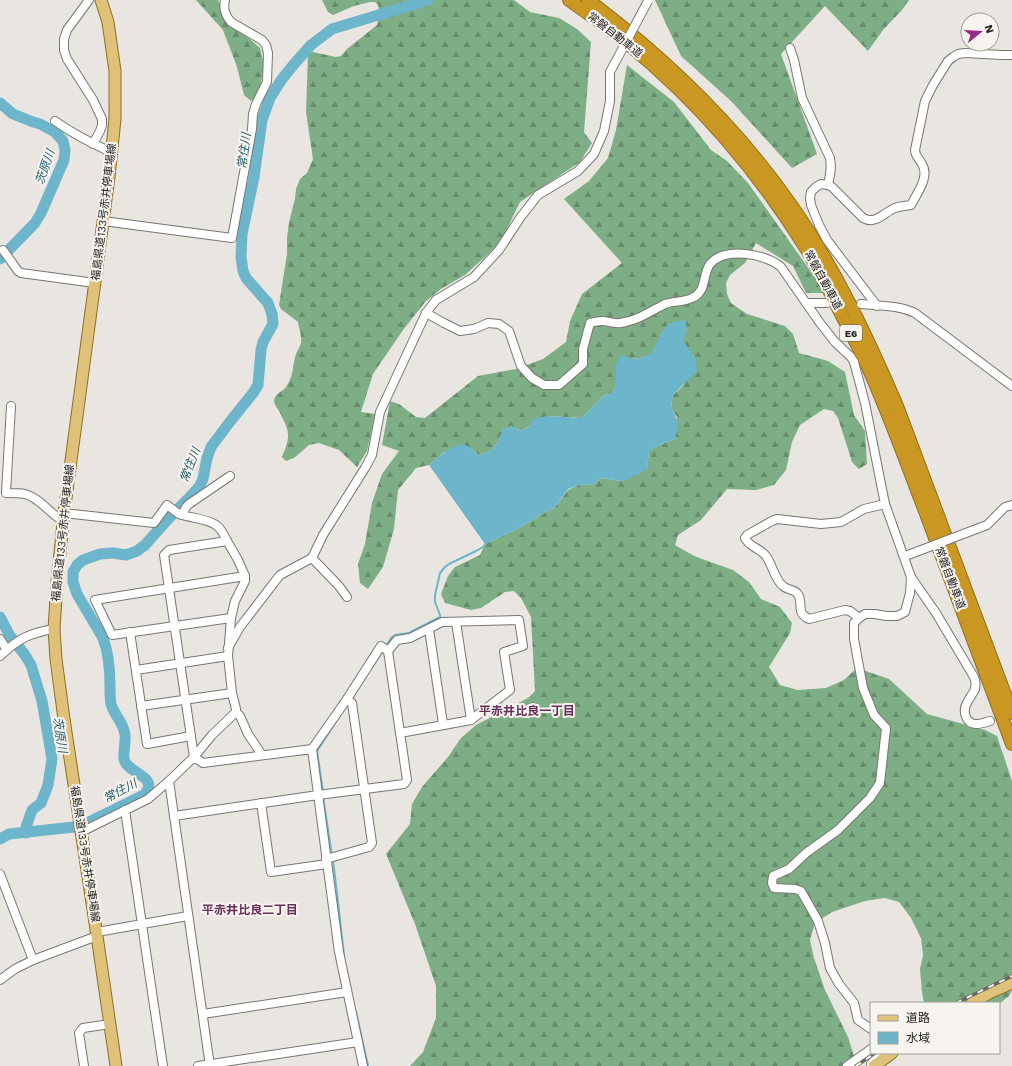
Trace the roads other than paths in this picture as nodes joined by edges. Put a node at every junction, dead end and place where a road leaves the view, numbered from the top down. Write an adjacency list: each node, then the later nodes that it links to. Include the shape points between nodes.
1 (89, 0): 10 (street, via 67,30 64,50 102,119 102,125)
2 (101, 0): 11 (main road, 福島県道133号赤井停車場線, via 108,22 115,71 115,119)
3 (225, 0): 13 (street, via 224,11 227,18 262,40 268,53 267,82 253,114 232,238)
4 (569, 0): 60 (highway, 常磐自動車道 / E6, via 635,49 700,110 759,180 805,247 846,322 884,406)
5 (588, 0): 54 (highway, 常磐自動車道 / E6, via 637,38 706,102 770,176 815,242 852,308 897,406)
6 (648, 1): 20 (street, bridge, via 610,72 610,101 604,131 594,154 578,171 538,195 499,250 474,277 436,300)
7 (790, 48): 12 (street, via 802,98 830,158 831,172)
8 (1012, 55): 12 (street, via 958,54 948,61 924,101 915,154 923,164 925,176 911,205 899,207 878,219 868,221)
9 (55, 120): 10 (street)
10 (93, 144): 11 (street)
11 (111, 152): 13 (main road, 福島県道133号赤井停車場線)
12 (828, 185): 19 (street, via 821,184 811,192 811,205 819,225 827,240)
13 (103, 221): 15 (main road, 福島県道133号赤井停車場線)
14 (3, 250): 15 (street, via 21,273)
15 (95, 283): 27 (main road, 福島県道133号赤井停車場線)
16 (806, 303): 17 (street); 20 (street, via 776,262 761,256 745,254 718,258 710,264 703,289 692,299 667,304 635,320 590,323 583,349 583,364 559,385 544,386 521,366 509,331 499,324 488,323 474,329 460,330); 24 (street, via 854,362)
17 (827, 303)
18 (861, 304): 19 (street)
19 (877, 306): 21 (street, via 897,307 915,313)
20 (426, 313): 30 (street, via 380,412 372,455 323,534)
21 (1012, 386)
22 (11, 406): 27 (street, via 6,493 30,496 57,518)
23 (230, 476): 26 (street, via 189,504)
24 (886, 504): 29 (street); 36 (street, via 864,509 841,522 821,524 777,519 745,538 766,556 783,587 798,595 804,617 809,619 845,610)
25 (1012, 505): 29 (street, bridge, via 1005,507 987,525)
26 (180, 515): 27 (street, via 168,505 154,523); 28 (street, via 216,524)
27 (64, 517): 39 (main road, 福島県道133号赤井停車場線)
28 (227, 541): 31 (street); 33 (street, via 169,550 164,554)
29 (906, 555): 32 (street)
30 (312, 558): 34 (street); 45 (street, via 280,575 240,627)
31 (245, 576): 33 (street); 35 (street)
32 (912, 577): 36 (street, via 905,612 898,616 865,614); 56 (street, via 976,682 975,690 966,704 966,718 977,724)
33 (169, 588): 38 (street); 41 (street, via 95,600 112,635)
34 (347, 597)
35 (231, 618): 38 (street); 45 (street)
36 (859, 618): 83 (street, via 854,623 854,639 863,688 874,715 886,728 880,783 870,798 838,830 789,868 773,876 772,883 774,888 801,891 818,921 830,968 854,1003 858,1020)
37 (456, 622): 40 (street, via 442,622); 55 (street); 55 (street, via 519,620 520,626 522,646 504,652 510,690)
38 (175, 626): 41 (street); 47 (street)
39 (54, 629): 43 (street, via 29,635); 70 (main road, 福島県道133号赤井停車場線, via 64,719)
40 (429, 629): 44 (street, via 410,638 398,640); 57 (street)
41 (130, 632): 48 (street)
42 (0, 639): 43 (street)
43 (8, 649): 46 (street)
44 (386, 649): 51 (street, via 381,646); 58 (street)
45 (228, 652): 47 (street); 49 (street)
46 (0, 656)
47 (180, 663): 48 (street); 50 (street)
48 (136, 670): 52 (street)
49 (232, 693): 50 (street); 53 (street)
50 (185, 699): 52 (street); 59 (street)
51 (349, 701): 61 (street); 65 (street)
52 (141, 706): 59 (street, via 147,744)
53 (236, 712): 62 (street); 63 (street)
54 (1012, 713)
55 (471, 720): 57 (street)
56 (990, 721)
57 (443, 724): 58 (street)
58 (400, 733): 65 (street, via 407,780 404,784)
59 (191, 736): 63 (street)
60 (1012, 744)
61 (312, 749): 62 (street); 66 (street)
62 (262, 755): 63 (street, via 203,763)
63 (194, 757): 64 (street)
64 (169, 781): 68 (street, via 148,799); 69 (street)
65 (364, 789): 66 (street); 71 (street, via 372,843 369,847)
66 (321, 795): 67 (street); 71 (street)
67 (261, 803): 69 (street); 71 (street, via 271,872)
68 (125, 810): 70 (street); 74 (street)
69 (174, 816): 73 (street)
70 (81, 827): 75 (main road, 福島県道133号赤井停車場線)
71 (330, 860): 79 (street, via 338,952)
72 (0, 874): 76 (street)
73 (188, 916): 74 (street); 81 (street)
74 (142, 924): 75 (street); 91 (street)
75 (97, 934): 76 (street); 82 (main road, 福島県道133号赤井停車場線)
76 (33, 960): 77 (street)
77 (0, 980)
78 (1012, 983): 80 (main road)
79 (347, 992): 81 (street); 84 (street)
80 (974, 1002)
81 (203, 1014): 88 (street)
82 (110, 1024): 89 (street, via 83,1028 79,1033); 90 (main road, 福島県道133号赤井停車場線)
83 (870, 1027)
84 (358, 1042): 88 (street); 93 (street)
85 (870, 1051): 94 (street)
86 (880, 1054): 95 (street)
87 (891, 1054): 96 (main road)
88 (210, 1065): 92 (street)
89 (84, 1066)
90 (116, 1066)
91 (163, 1066)
92 (198, 1066)
93 (363, 1066)
94 (847, 1066)
95 (869, 1066)
96 (874, 1066)

